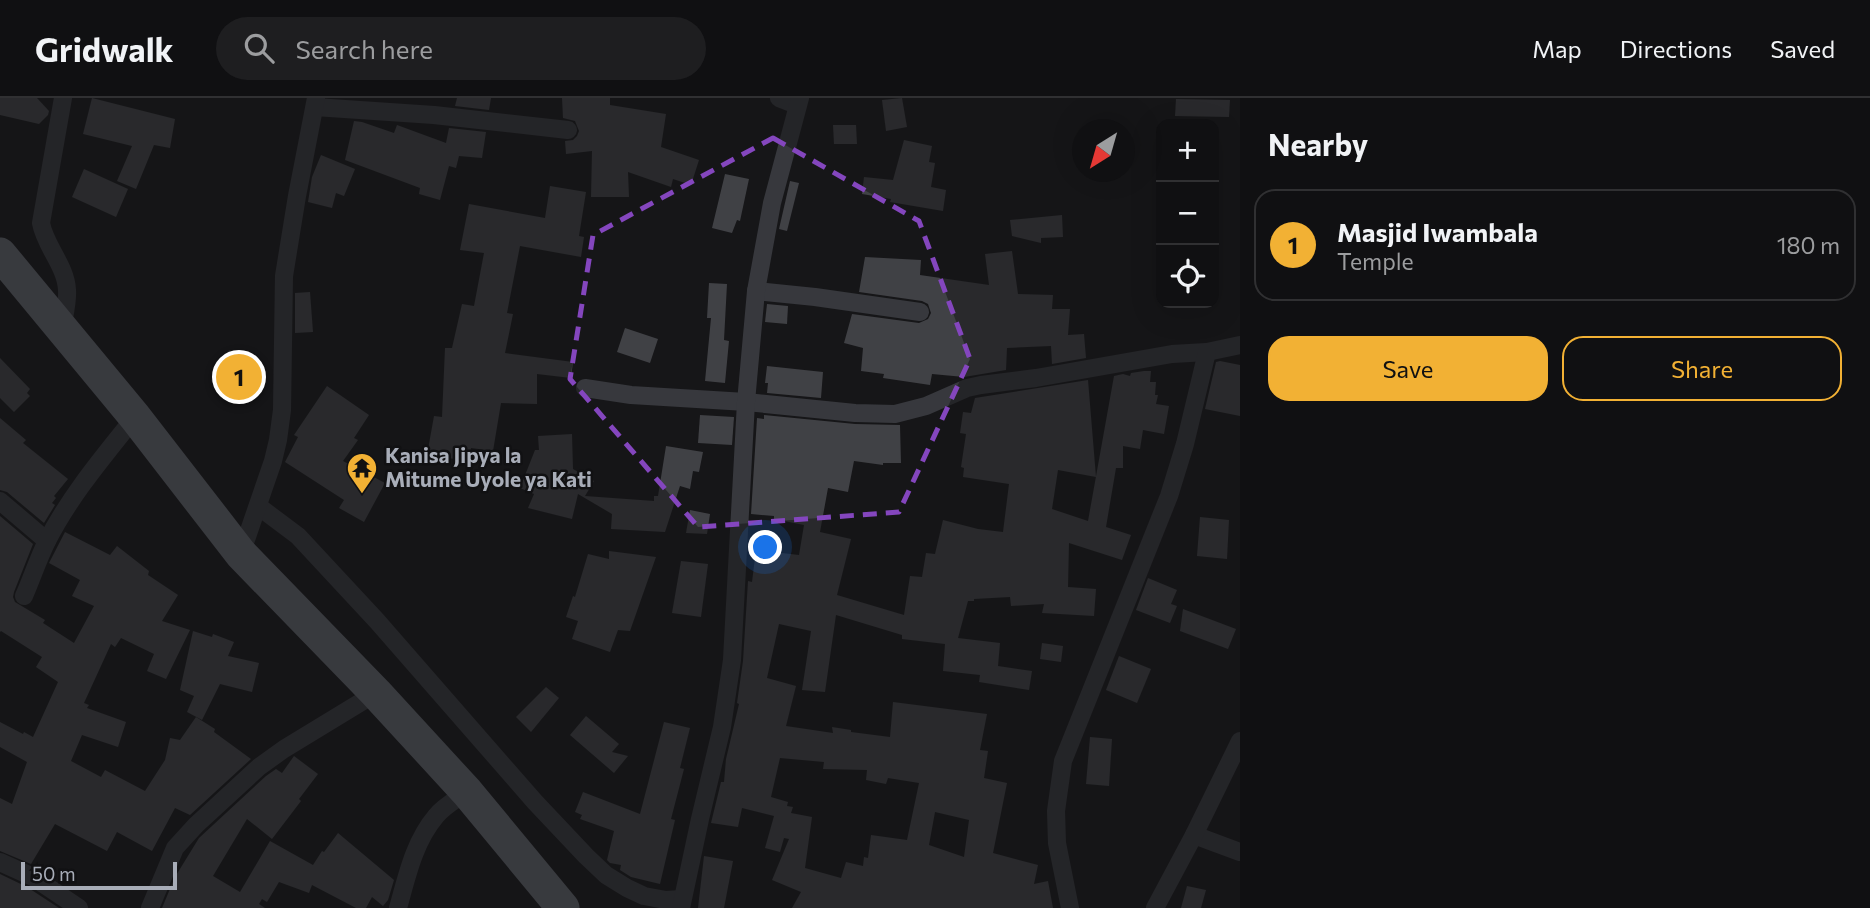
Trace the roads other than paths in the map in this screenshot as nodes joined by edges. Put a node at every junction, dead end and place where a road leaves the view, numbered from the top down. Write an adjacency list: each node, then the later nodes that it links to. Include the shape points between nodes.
1 (63, 98): 9 (street, via 41,223 67,289)
2 (779, 98): 4 (street)
3 (316, 102): 5 (street); 16 (street, via 284,276 282,410 273,461)
4 (799, 102): 7 (street, via 772,203)
5 (568, 131)
6 (0, 254): 9 (highway)
7 (756, 291): 8 (street); 13 (street)
8 (920, 312)
9 (62, 329): 14 (highway)
10 (1240, 345): 11 (street)
11 (1206, 352): 13 (street, via 981,385 895,414); 31 (street, via 1169,496 1063,761 1057,843)
12 (585, 388): 13 (street)
13 (746, 402): 26 (street, via 731,669)
14 (135, 417): 17 (street, via 93,470); 18 (highway)
15 (0, 501): 17 (street)
16 (258, 506): 18 (street); 26 (street, via 298,536 606,875 644,896)
17 (47, 541): 19 (street)
18 (241, 554): 20 (highway)
19 (24, 596)
20 (376, 693): 22 (highway); 28 (street, via 259,767 196,825 176,848)
21 (1240, 741): 23 (street)
22 (467, 792): 29 (street, via 437,815 414,851); 30 (highway)
23 (1194, 835): 24 (street); 32 (street)
24 (1240, 852)
25 (0, 862): 27 (street, via 33,877)
26 (682, 904)
27 (79, 908)
28 (150, 908)
29 (398, 908)
30 (564, 908)
31 (1070, 908)
32 (1154, 908)

